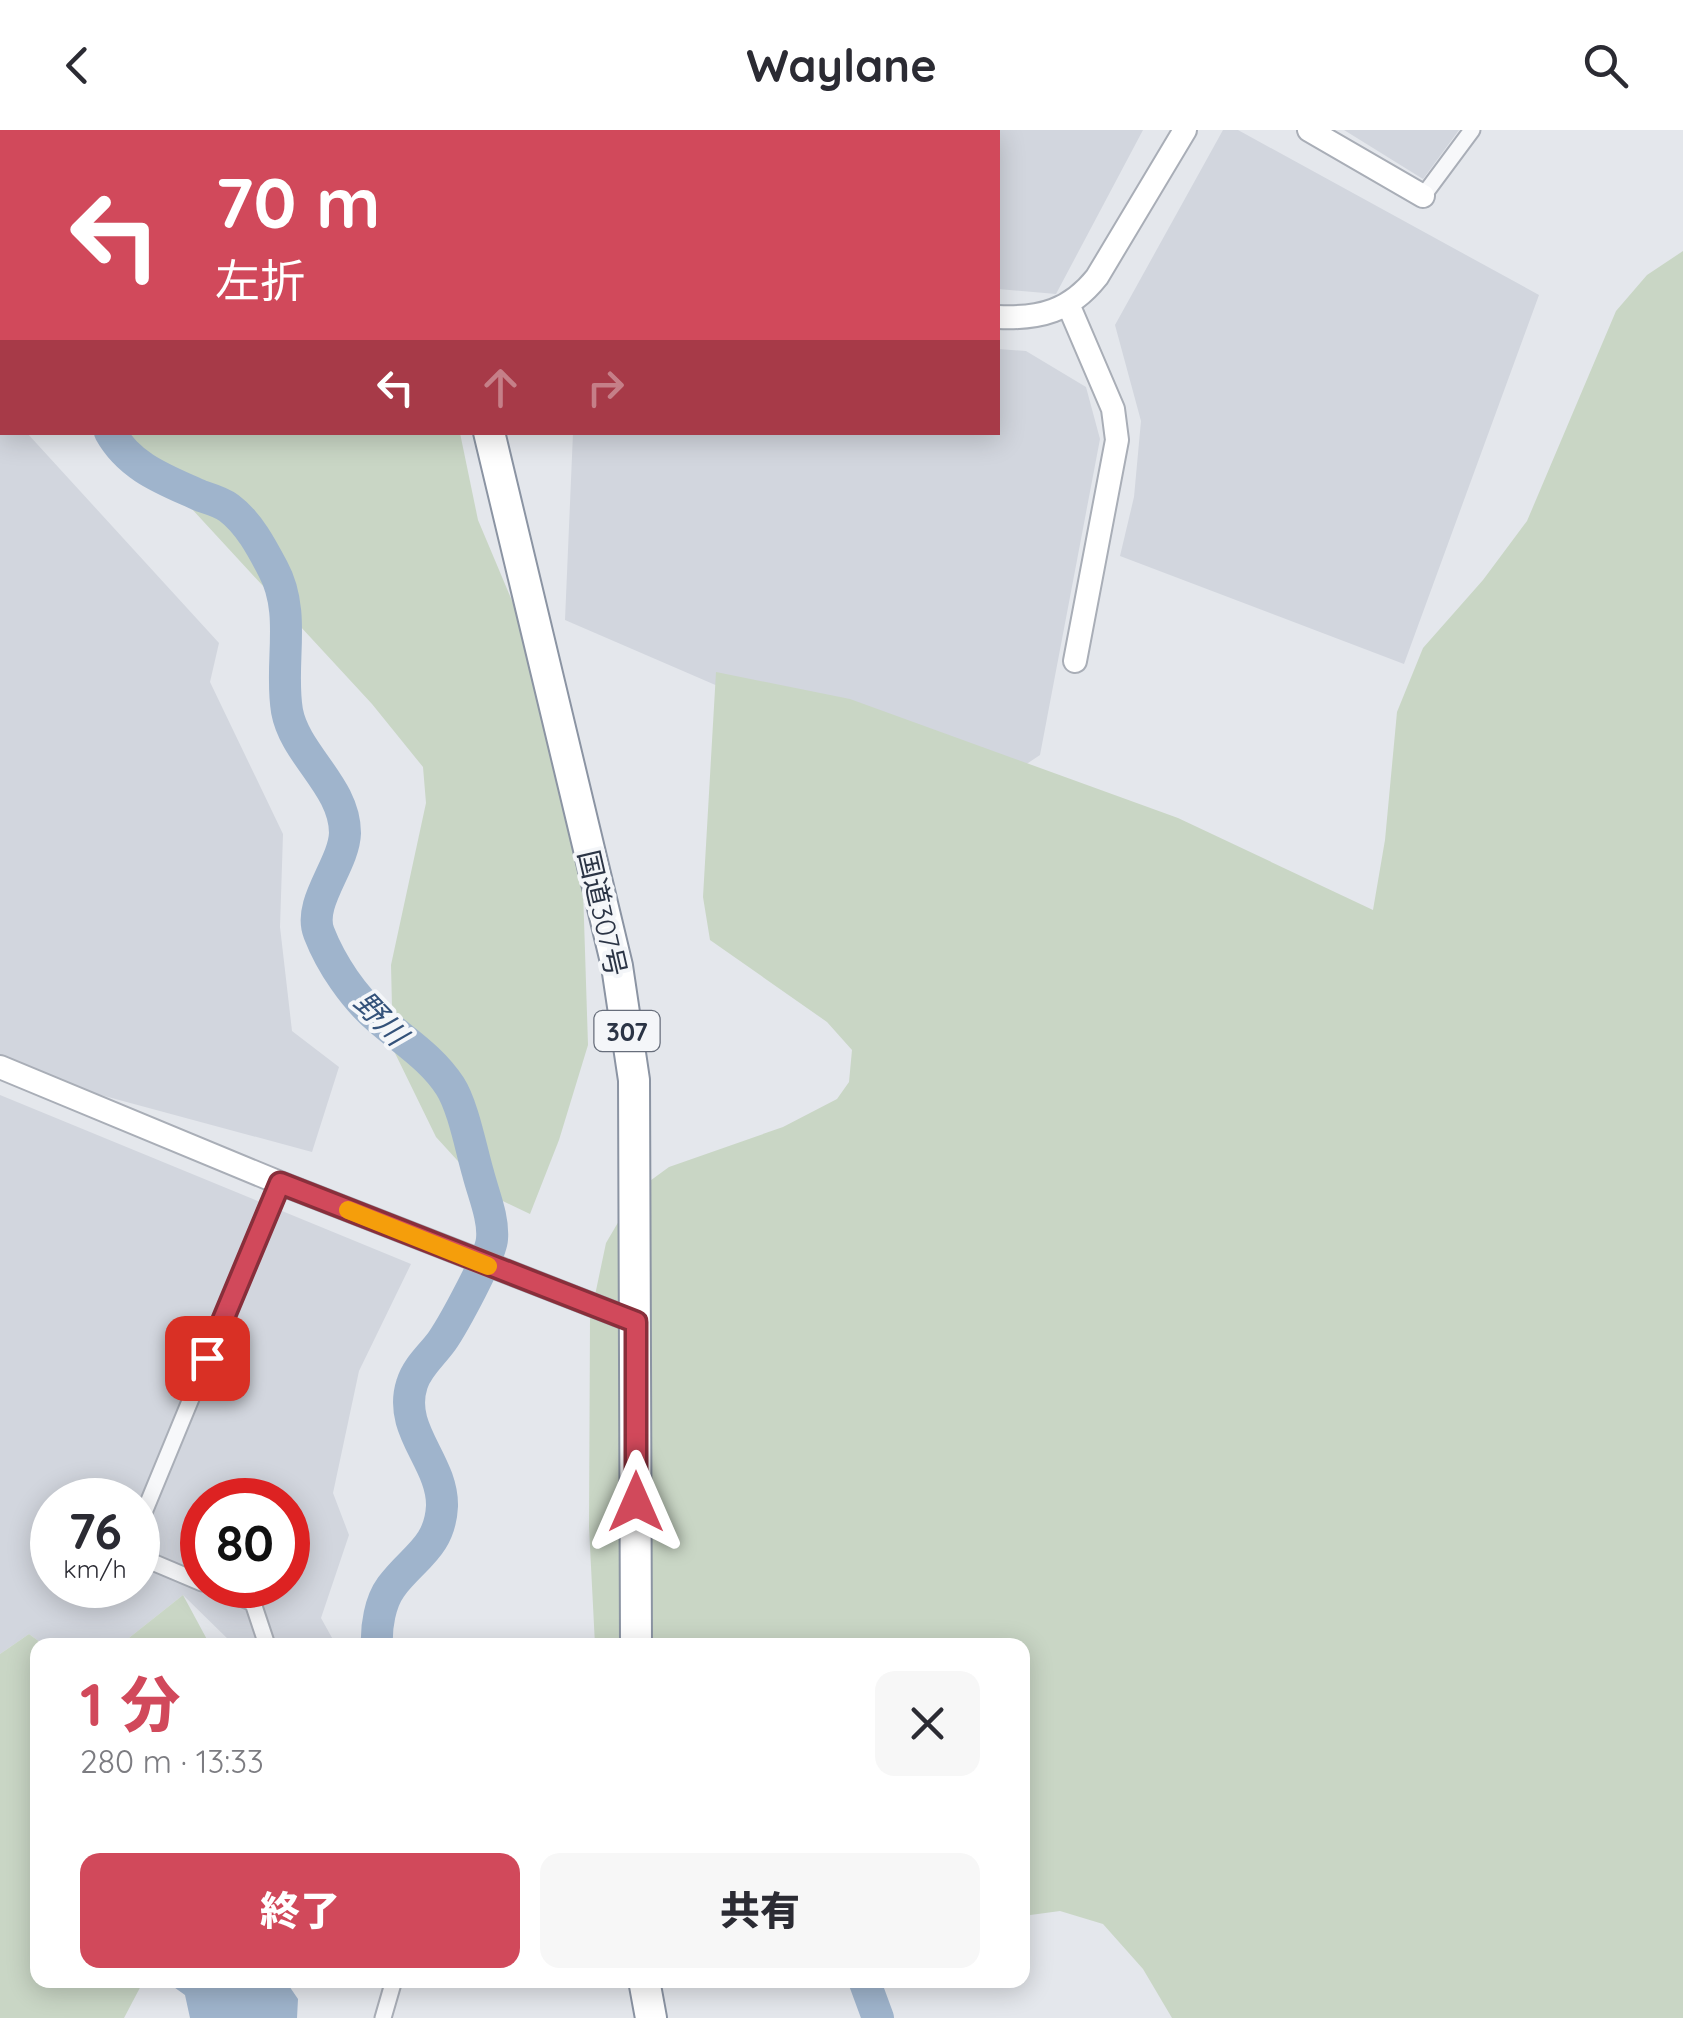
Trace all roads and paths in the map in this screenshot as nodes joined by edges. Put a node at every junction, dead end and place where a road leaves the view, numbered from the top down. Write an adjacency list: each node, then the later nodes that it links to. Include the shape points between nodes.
1 (1184, 130): 5 (street, via 1097,277)
2 (1309, 130): 4 (street)
3 (1472, 130): 4 (street)
4 (1424, 196)
5 (1068, 304): 6 (street, via 1044,314); 8 (street, via 1113,409 1118,440)
6 (1000, 317)
7 (489, 435): 11 (highway, 国道307号 / 307, via 617,966 634,1080)
8 (1074, 661)
9 (0, 1067): 10 (street)
10 (280, 1183): 11 (street); 12 (street)
11 (636, 1322): 15 (highway, 国道307号 / 307)
12 (158, 1478)
13 (254, 1608): 14 (street)
14 (264, 1638)
15 (636, 1638)
16 (392, 1988): 18 (street)
17 (645, 1988): 19 (highway)
18 (384, 2018)
19 (651, 2018)

